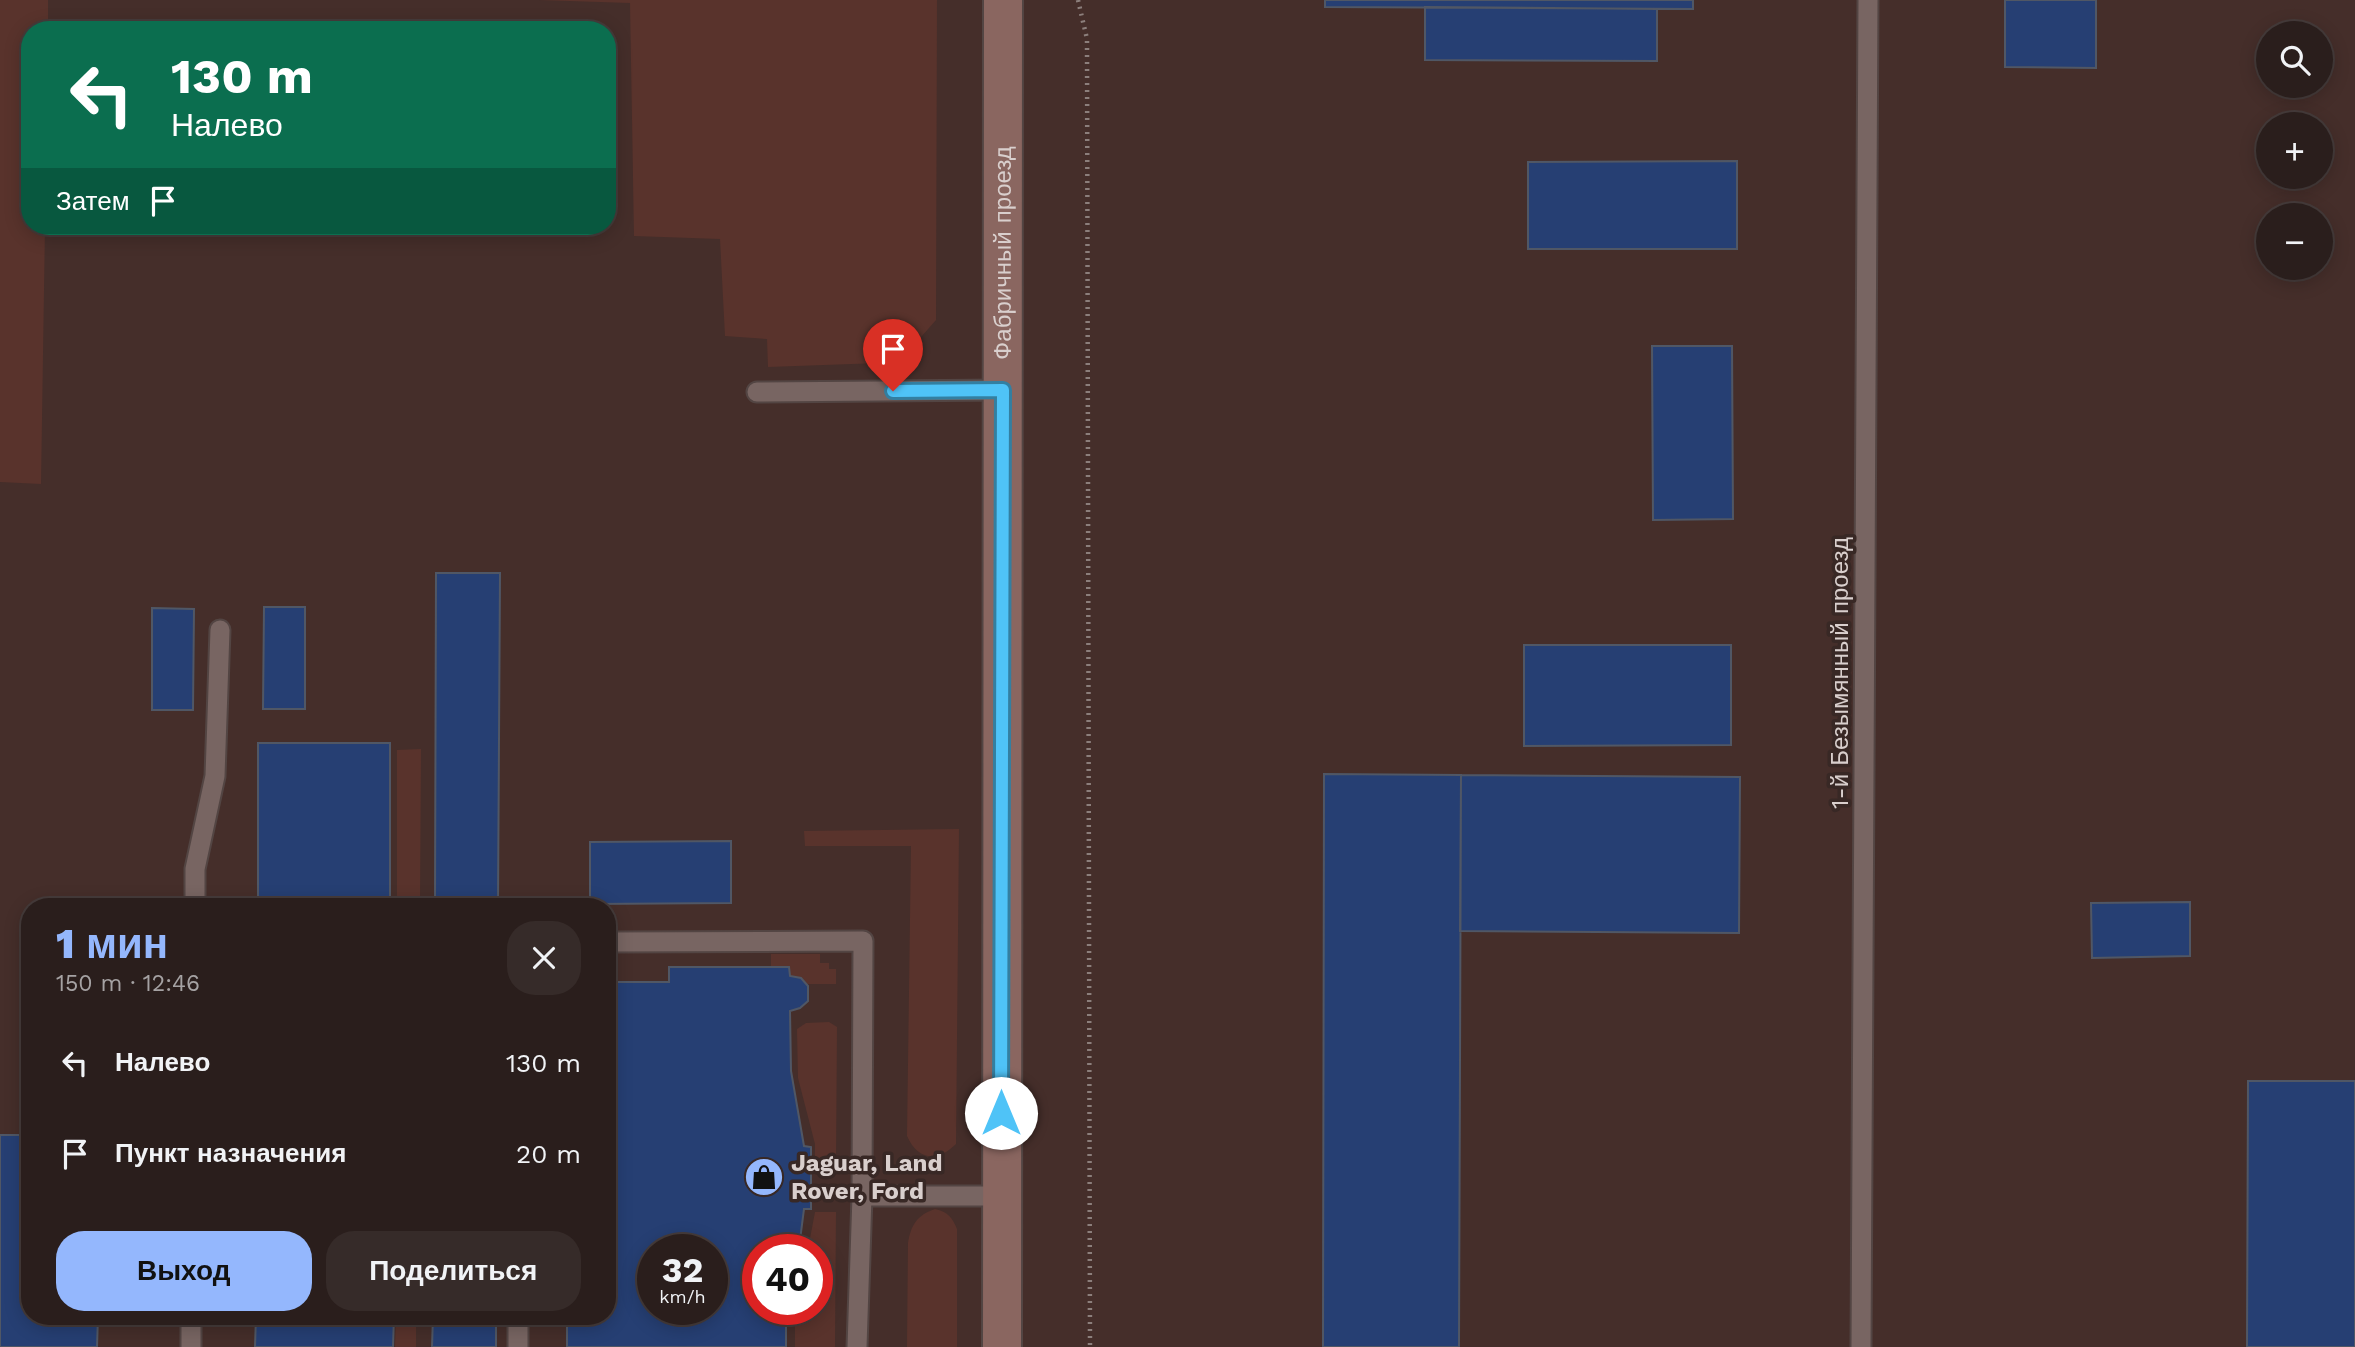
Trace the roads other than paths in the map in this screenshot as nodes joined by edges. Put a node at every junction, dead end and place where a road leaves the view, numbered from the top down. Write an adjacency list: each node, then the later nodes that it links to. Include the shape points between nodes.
1 (1003, 0): 3 (street, Фабричный проезд)
2 (1868, 0): 16 (lane, 1-й Безымянный проезд)
3 (1003, 390): 4 (lane); 9 (street, Фабричный проезд)
4 (757, 392)
5 (220, 630): 6 (lane, via 215,776 195,869)
6 (195, 898)
7 (616, 942): 8 (lane, via 863,941)
8 (862, 1196): 9 (lane); 14 (lane)
9 (1001, 1196): 15 (street, Фабричный проезд)
10 (191, 1325): 12 (lane)
11 (518, 1325): 13 (lane)
12 (191, 1347)
13 (518, 1347)
14 (857, 1347)
15 (1002, 1347)
16 (1861, 1347)

